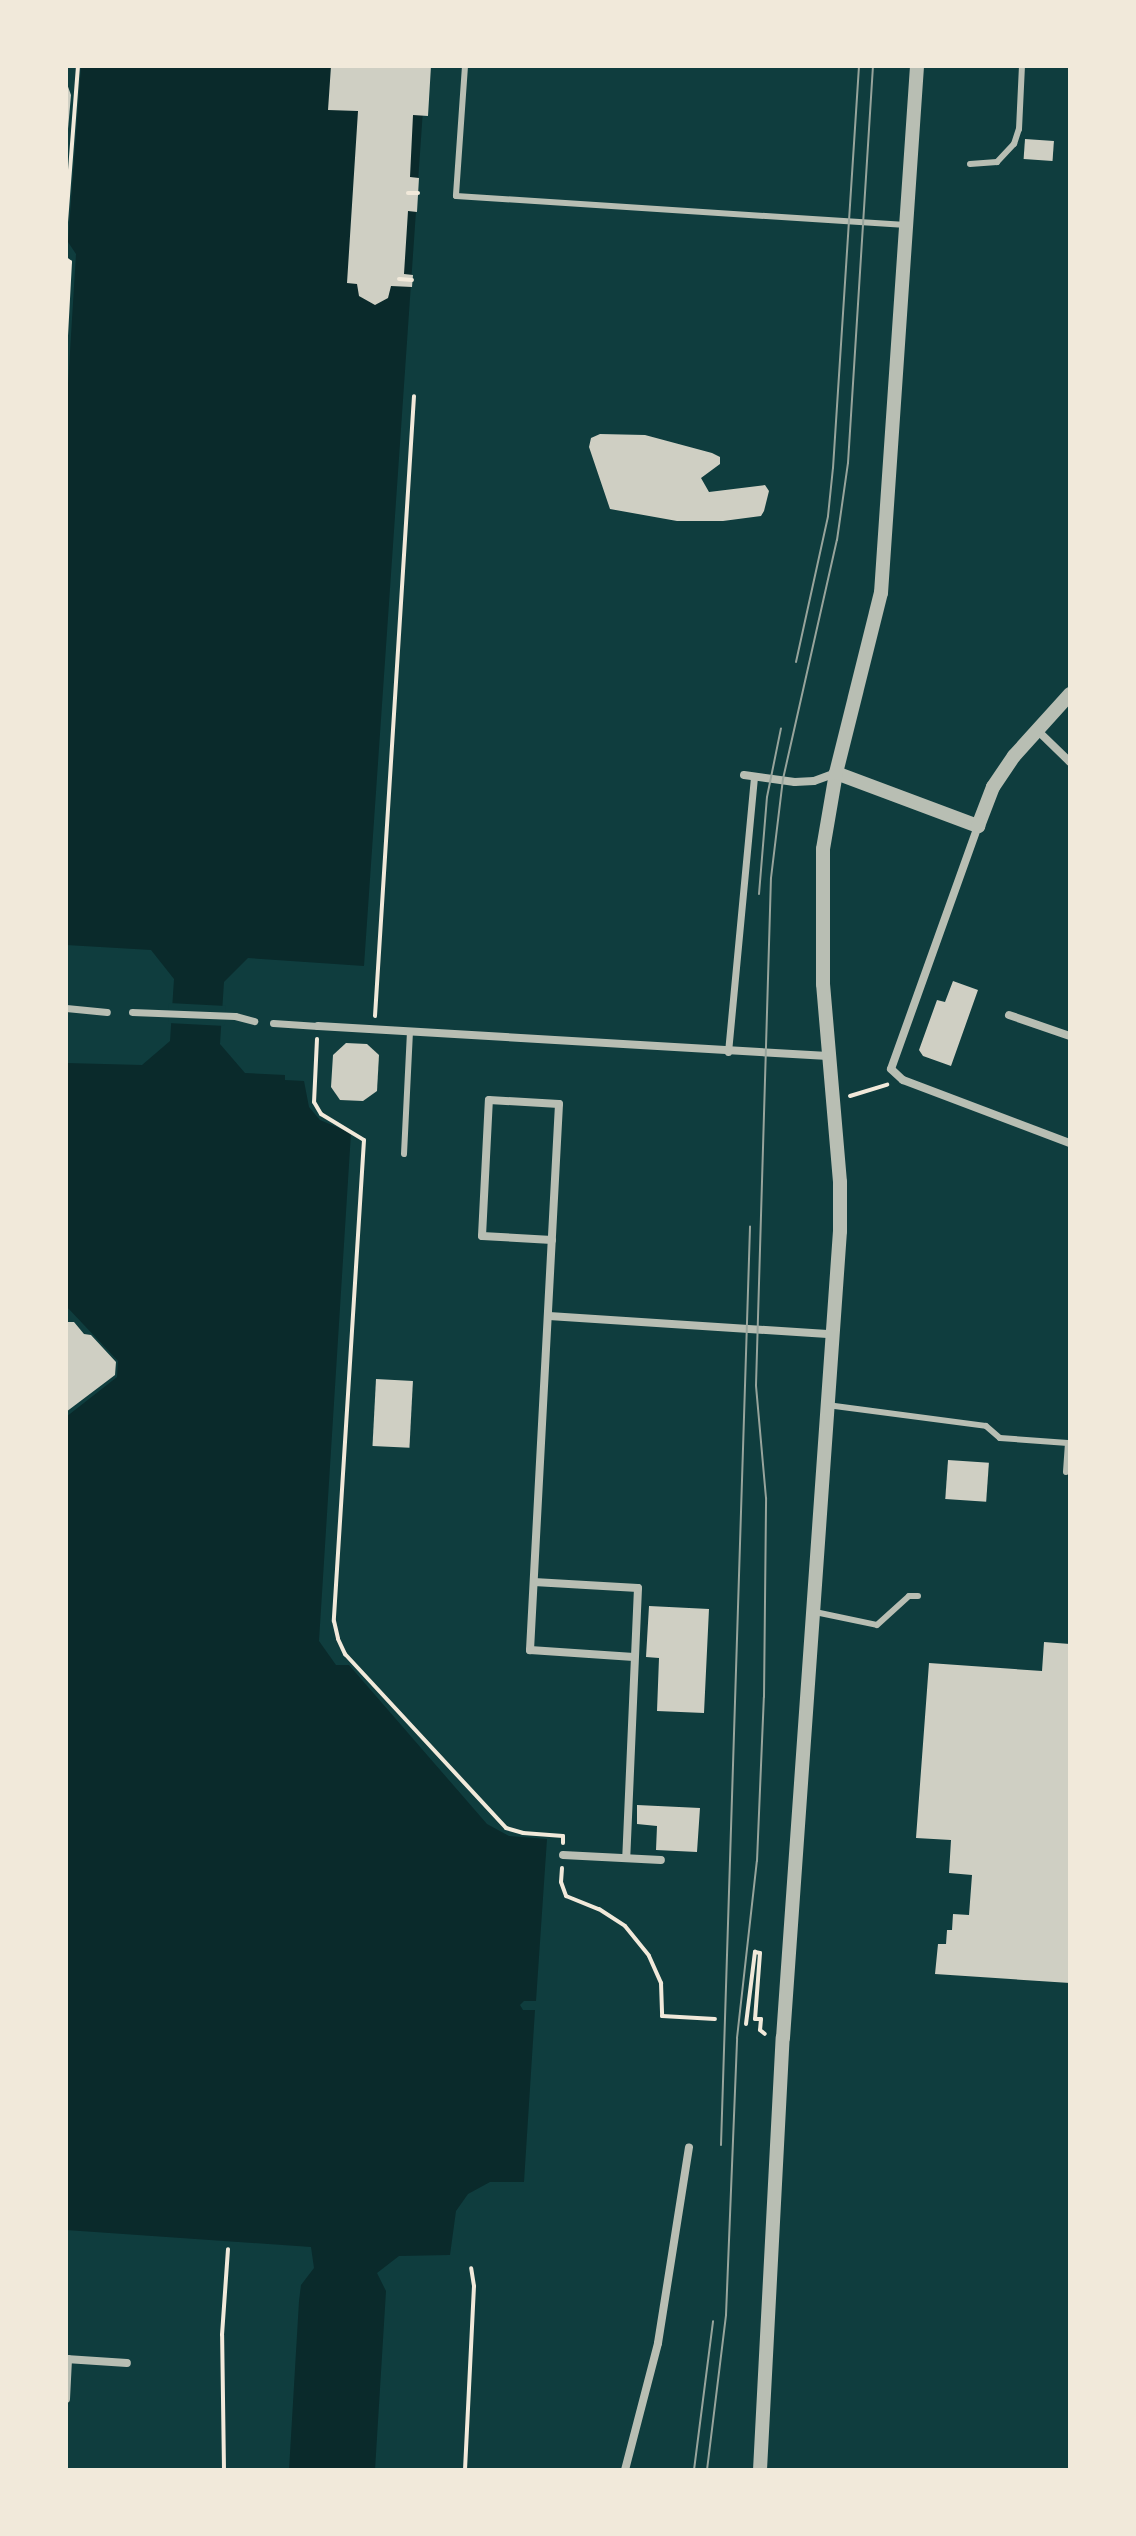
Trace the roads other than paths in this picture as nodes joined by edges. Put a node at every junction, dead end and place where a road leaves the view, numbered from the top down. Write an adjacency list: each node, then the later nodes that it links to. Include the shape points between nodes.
1 (465, 66): 5 (lane, via 456,196)
2 (917, 66): 5 (street)
3 (1022, 66): 4 (lane, via 1014,144 997,162)
4 (970, 164)
5 (906, 225): 9 (street, via 881,593)
6 (1070, 694): 7 (street)
7 (1037, 730): 8 (street); 11 (street, via 993,787)
8 (1070, 762)
9 (836, 773): 10 (street, via 795,782); 11 (street); 22 (street, via 823,862)
10 (749, 776): 21 (street)
11 (978, 826): 23 (street, via 891,1069 903,1080)
12 (66, 1008): 13 (street)
13 (107, 1012)
14 (132, 1012): 16 (street)
15 (1009, 1015): 20 (street)
16 (254, 1021)
17 (273, 1023): 18 (street)
18 (318, 1026): 19 (street)
19 (410, 1033): 21 (street); 24 (lane)
20 (1070, 1036)
21 (728, 1052): 22 (street)
22 (828, 1056): 27 (street, via 840,1182)
23 (1070, 1143)
24 (404, 1154)
25 (552, 1240): 25 (street, via 559,1104 489,1100 482,1236); 26 (street)
26 (549, 1316): 27 (street); 31 (street)
27 (831, 1334): 28 (street)
28 (826, 1405): 29 (lane, via 986,1426 1000,1438); 33 (street)
29 (1068, 1443): 30 (lane)
30 (1066, 1472)
31 (534, 1582): 34 (street, via 530,1650); 34 (street, via 638,1588)
32 (918, 1596): 33 (lane, via 909,1596 877,1625)
33 (813, 1612): 43 (street)
34 (634, 1657): 36 (street)
35 (563, 1855): 36 (street)
36 (626, 1858): 37 (street)
37 (661, 1860)
38 (689, 2147): 42 (street, via 658,2343)
39 (67, 2359): 40 (street); 41 (street)
40 (127, 2363)
41 (66, 2399)
42 (625, 2470)
43 (760, 2470)

